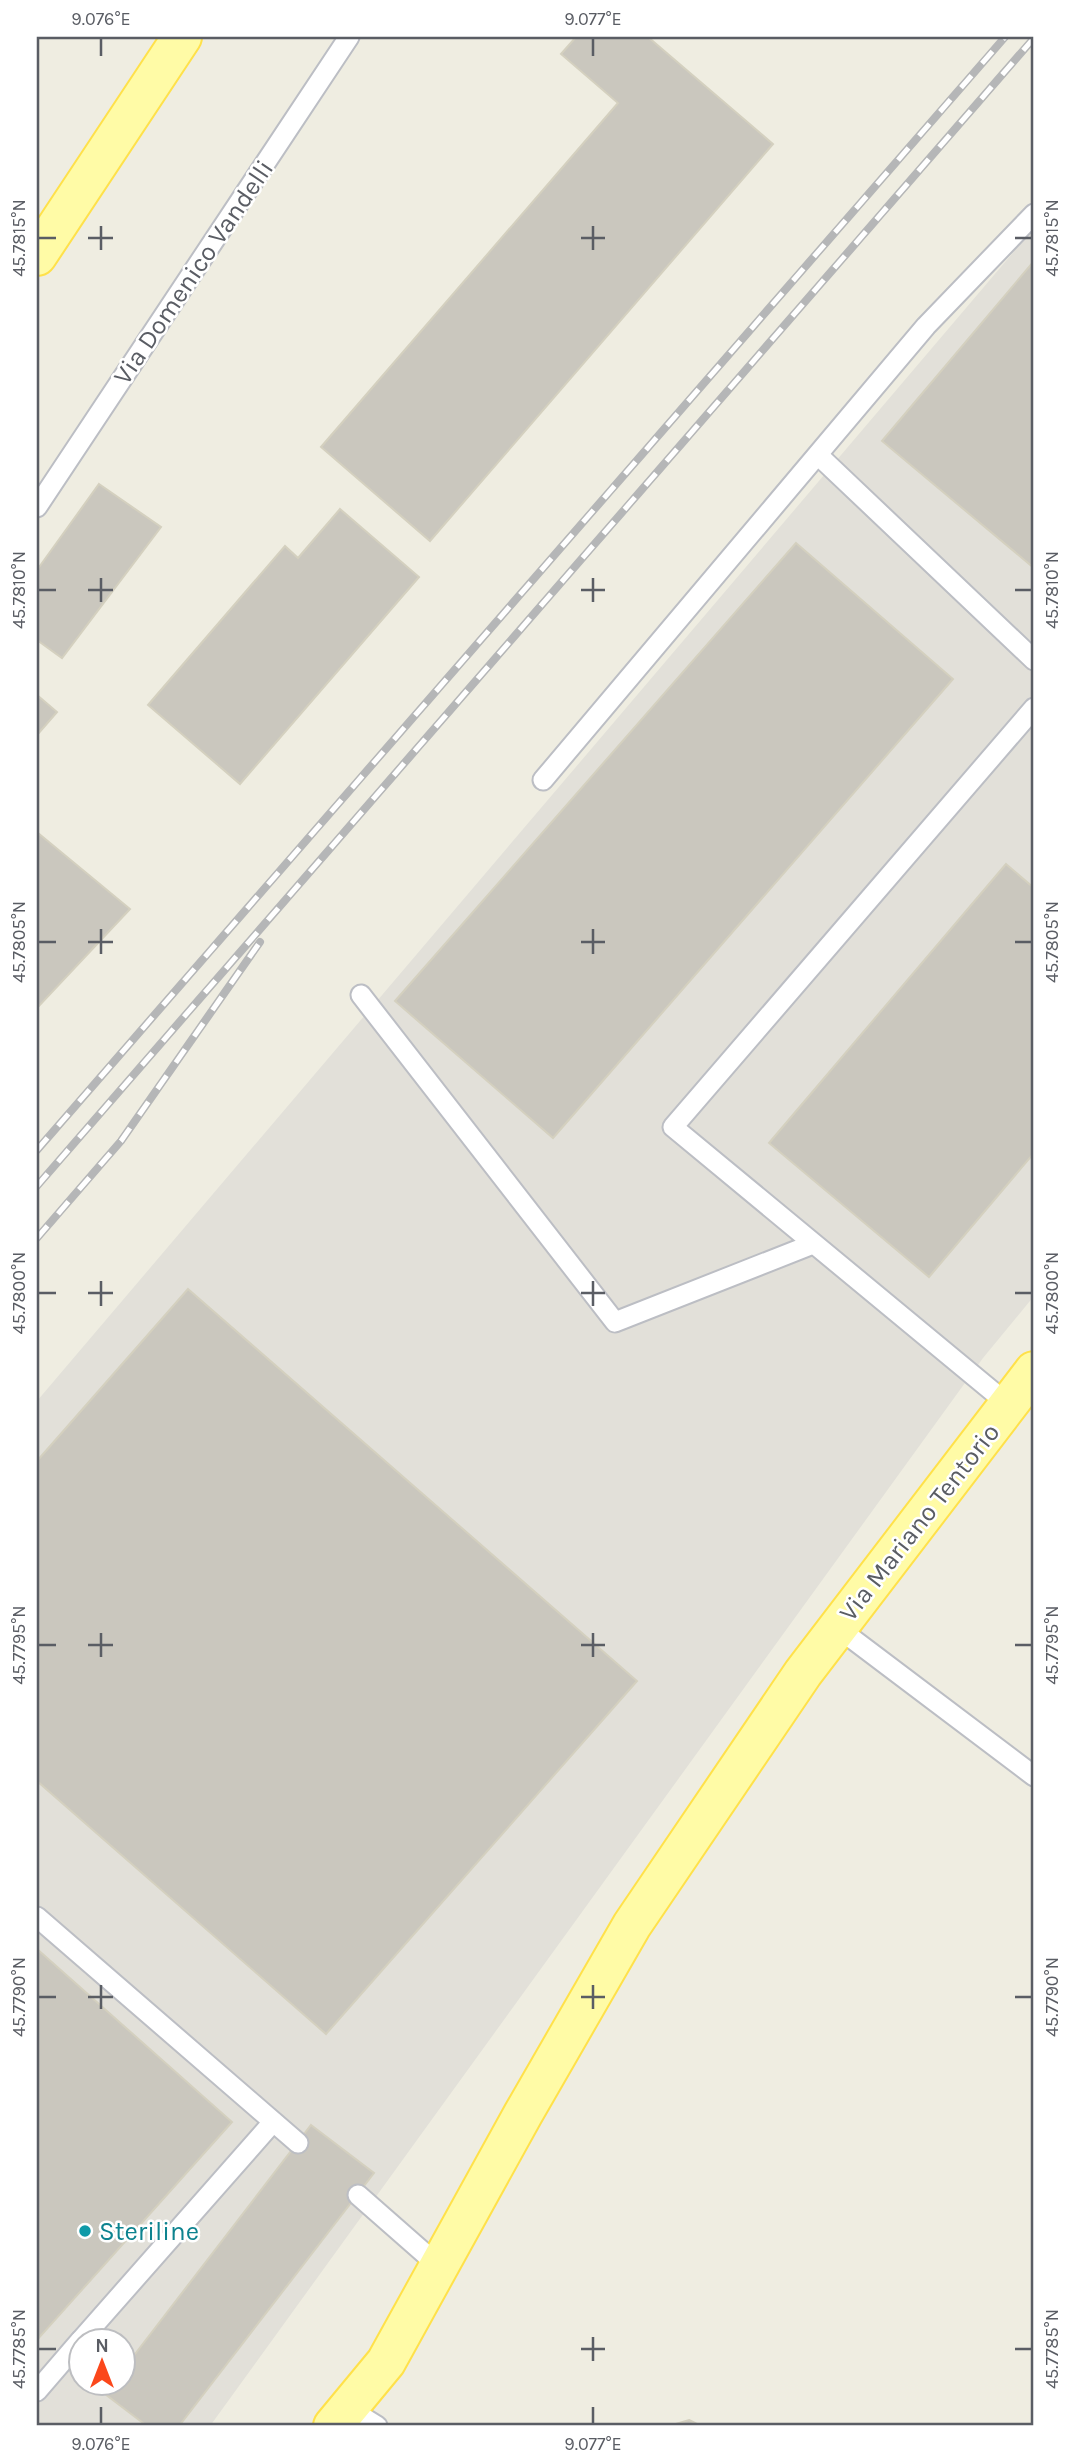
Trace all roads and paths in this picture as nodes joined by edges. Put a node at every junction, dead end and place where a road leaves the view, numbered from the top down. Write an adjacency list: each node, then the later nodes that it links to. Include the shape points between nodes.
1 (182, 37): 4 (main road)
2 (349, 37): 6 (lane, Via Domenico Vandelli)
3 (1034, 214): 5 (lane, via 926,326)
4 (37, 256)
5 (818, 455): 7 (lane); 9 (lane)
6 (37, 507)
7 (1034, 660)
8 (1034, 708): 11 (lane, via 673,1127)
9 (543, 780)
10 (362, 995): 11 (lane, via 615,1322)
11 (813, 1244): 13 (lane)
12 (1034, 1371): 13 (main road, Via Mariano Tentorio)
13 (1009, 1405): 14 (main road, Via Mariano Tentorio)
14 (838, 1628): 15 (lane); 20 (main road, Via Mariano Tentorio, via 632,1924)
15 (1034, 1776)
16 (37, 1917): 17 (lane)
17 (273, 2122): 18 (lane); 21 (lane)
18 (298, 2143)
19 (358, 2195): 20 (lane)
20 (440, 2267): 24 (main road, Via Mariano Tentorio)
21 (94, 2326)
22 (66, 2358): 23 (lane)
23 (37, 2391)
24 (353, 2420)

